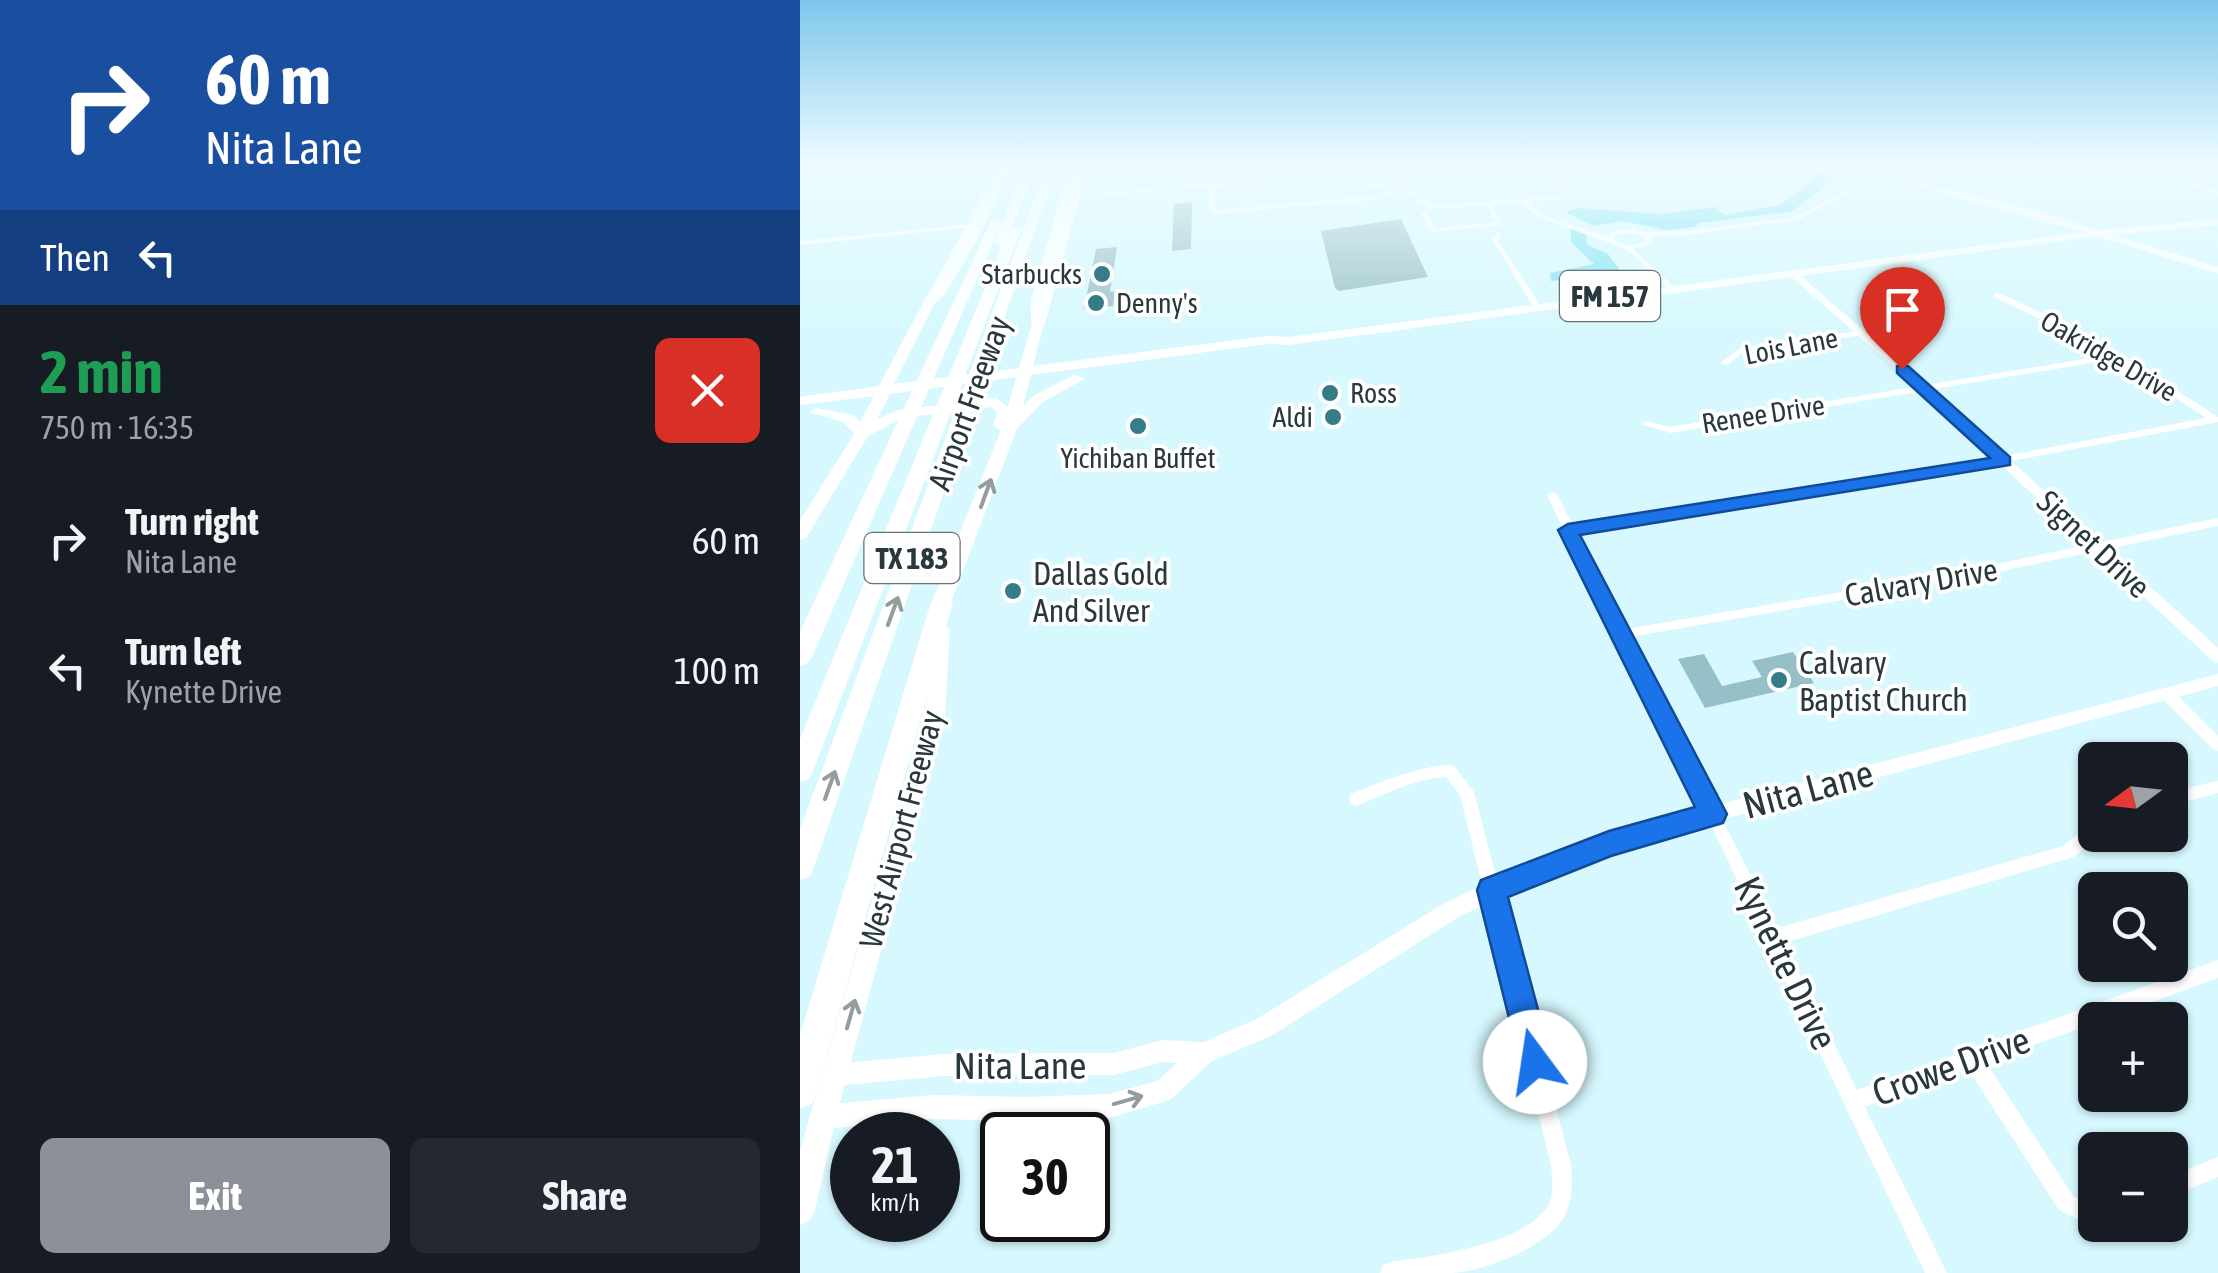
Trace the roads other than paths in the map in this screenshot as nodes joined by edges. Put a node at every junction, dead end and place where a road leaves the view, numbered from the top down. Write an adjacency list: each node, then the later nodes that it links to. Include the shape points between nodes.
1 (974, 222): 19 (main road)
2 (980, 222): 37 (highway, via 940,293)
3 (1001, 222): 45 (highway, Airport Freeway / TX 183)
4 (1008, 222): 45 (highway)
5 (1015, 222): 45 (highway)
6 (1033, 222): 80 (highway, Airport Freeway / TX 183, one-way to 6)
7 (1059, 222): 39 (highway)
8 (1068, 222): 39 (main road, West Airport Freeway)
9 (1429, 222): 10 (street, via 1438,232)
10 (1502, 222)
11 (1562, 222): 20 (street)
12 (1770, 222): 23 (street)
13 (2032, 222): 31 (main road, via 2038,233)
14 (2060, 222): 24 (main road)
15 (2091, 222): 21 (main road)
16 (2165, 222): 21 (main road, FM 157)
17 (2202, 222): 18 (main road, FM 157)
18 (2194, 224): 25 (main road, FM 157); 33 (main road, via 2171,234)
19 (972, 226): 29 (street); 37 (main road)
20 (1574, 226): 22 (street); 28 (street)
21 (2110, 228): 24 (main road, FM 157); 25 (main road)
22 (1616, 232): 27 (street); 28 (street)
23 (1687, 233): 27 (street); 30 (street)
24 (2096, 233): 25 (main road, FM 157); 31 (main road, FM 157); 33 (main road)
25 (2126, 233): 33 (main road)
26 (1498, 234): 38 (street, via 1495,240)
27 (1644, 234): 30 (street)
28 (1608, 239): 32 (street)
29 (800, 242)
30 (1648, 243): 32 (street); 35 (street, via 1648,254)
31 (2007, 245): 33 (main road, via 2113,247); 34 (main road, FM 157)
32 (1628, 248): 35 (street)
33 (2216, 266)
34 (1791, 272): 35 (main road, FM 157); 41 (street, Signet Drive)
35 (1674, 288): 38 (main road, FM 157)
36 (1998, 295): 43 (street, Oakridge Drive)
37 (930, 299): 40 (main road)
38 (1536, 306): 47 (main road, FM 157, via 1289,341 1272,349)
39 (1038, 324): 42 (main road, West Airport Freeway)
40 (916, 326): 44 (main road); 51 (main road, via 882,372)
41 (1860, 333): 46 (street, Lois Lane, via 1740,351); 49 (street, Signet Drive)
42 (1031, 348): 44 (main road, via 1006,364 918,376); 47 (main road); 48 (main road, West Airport Freeway)
43 (2117, 356): 49 (street, Renee Drive); 55 (street, Oakridge Drive)
44 (898, 362): 50 (main road)
45 (950, 362): 54 (highway, Airport Freeway / TX 183); 54 (highway)
46 (1724, 363)
47 (1081, 371): 48 (main road, FM 157); 58 (main road, via 1038,399)
48 (1022, 380): 50 (main road, FM 157); 58 (main road, West Airport Freeway)
49 (1924, 388): 56 (street, Renee Drive, via 1670,430); 59 (street, Signet Drive)
50 (882, 397): 51 (main road, FM 157); 53 (main road, FM 157); 57 (main road)
51 (827, 398): 52 (main road, FM 157)
52 (800, 401)
53 (808, 413): 57 (main road, via 848,418)
54 (927, 418): 67 (highway, Airport Freeway / TX 183); 71 (highway); 73 (highway)
55 (2217, 420): 59 (street)
56 (1646, 424)
57 (862, 433): 58 (main road, via 898,414 988,402 1002,405 1000,427); 63 (main road)
58 (1007, 433): 65 (main road, West Airport Freeway, one-way to 58)
59 (2004, 461): 62 (street); 64 (street, Signet Drive)
60 (1552, 495): 62 (street, Kynette Drive)
61 (2218, 522): 64 (street, Calvary Drive)
62 (1568, 530): 66 (street, Kynette Drive)
63 (800, 534)
64 (2098, 548): 66 (street, Calvary Drive); 68 (street, Signet Drive)
65 (942, 602): 78 (highway); 87 (main road, West Airport Freeway, one-way to 65, via 935,714)
66 (1623, 634): 77 (street, Kynette Drive)
67 (800, 657)
68 (2218, 658)
69 (2218, 680): 70 (street, Nita Lane)
70 (2168, 695): 72 (street); 77 (street, Nita Lane)
71 (800, 734)
72 (2218, 745)
73 (800, 771)
74 (2218, 786): 75 (street)
75 (2188, 794)
76 (1356, 799): 81 (street, via 1450,771 1467,792)
77 (1713, 814): 81 (street, Nita Lane, via 1609,844); 82 (street, Kynette Drive)
78 (872, 837): 86 (highway); 88 (highway)
79 (2078, 844): 82 (street)
80 (800, 867)
81 (1491, 890): 84 (street, Nita Lane, via 1262,1028); 95 (street, via 1563,1190 1541,1229 1508,1246)
82 (1773, 938): 89 (street, Kynette Drive)
83 (2218, 969): 85 (street, Crowe Drive)
84 (1204, 1053): 87 (street, Nita Lane, via 1163,1051 1114,1064 944,1065); 90 (street, Nita Lane, one-way to 84, via 932,1107 1110,1106 1163,1091)
85 (1971, 1056): 89 (street, Crowe Drive); 93 (street, via 2066,1203)
86 (800, 1060)
87 (834, 1075): 90 (main road, West Airport Freeway)
88 (800, 1092)
89 (1854, 1101): 96 (street, Kynette Drive)
90 (822, 1116): 94 (main road, West Airport Freeway)
91 (2218, 1168): 92 (street)
92 (2188, 1179)
93 (2078, 1209)
94 (800, 1210)
95 (1391, 1273)
96 (1936, 1273)

